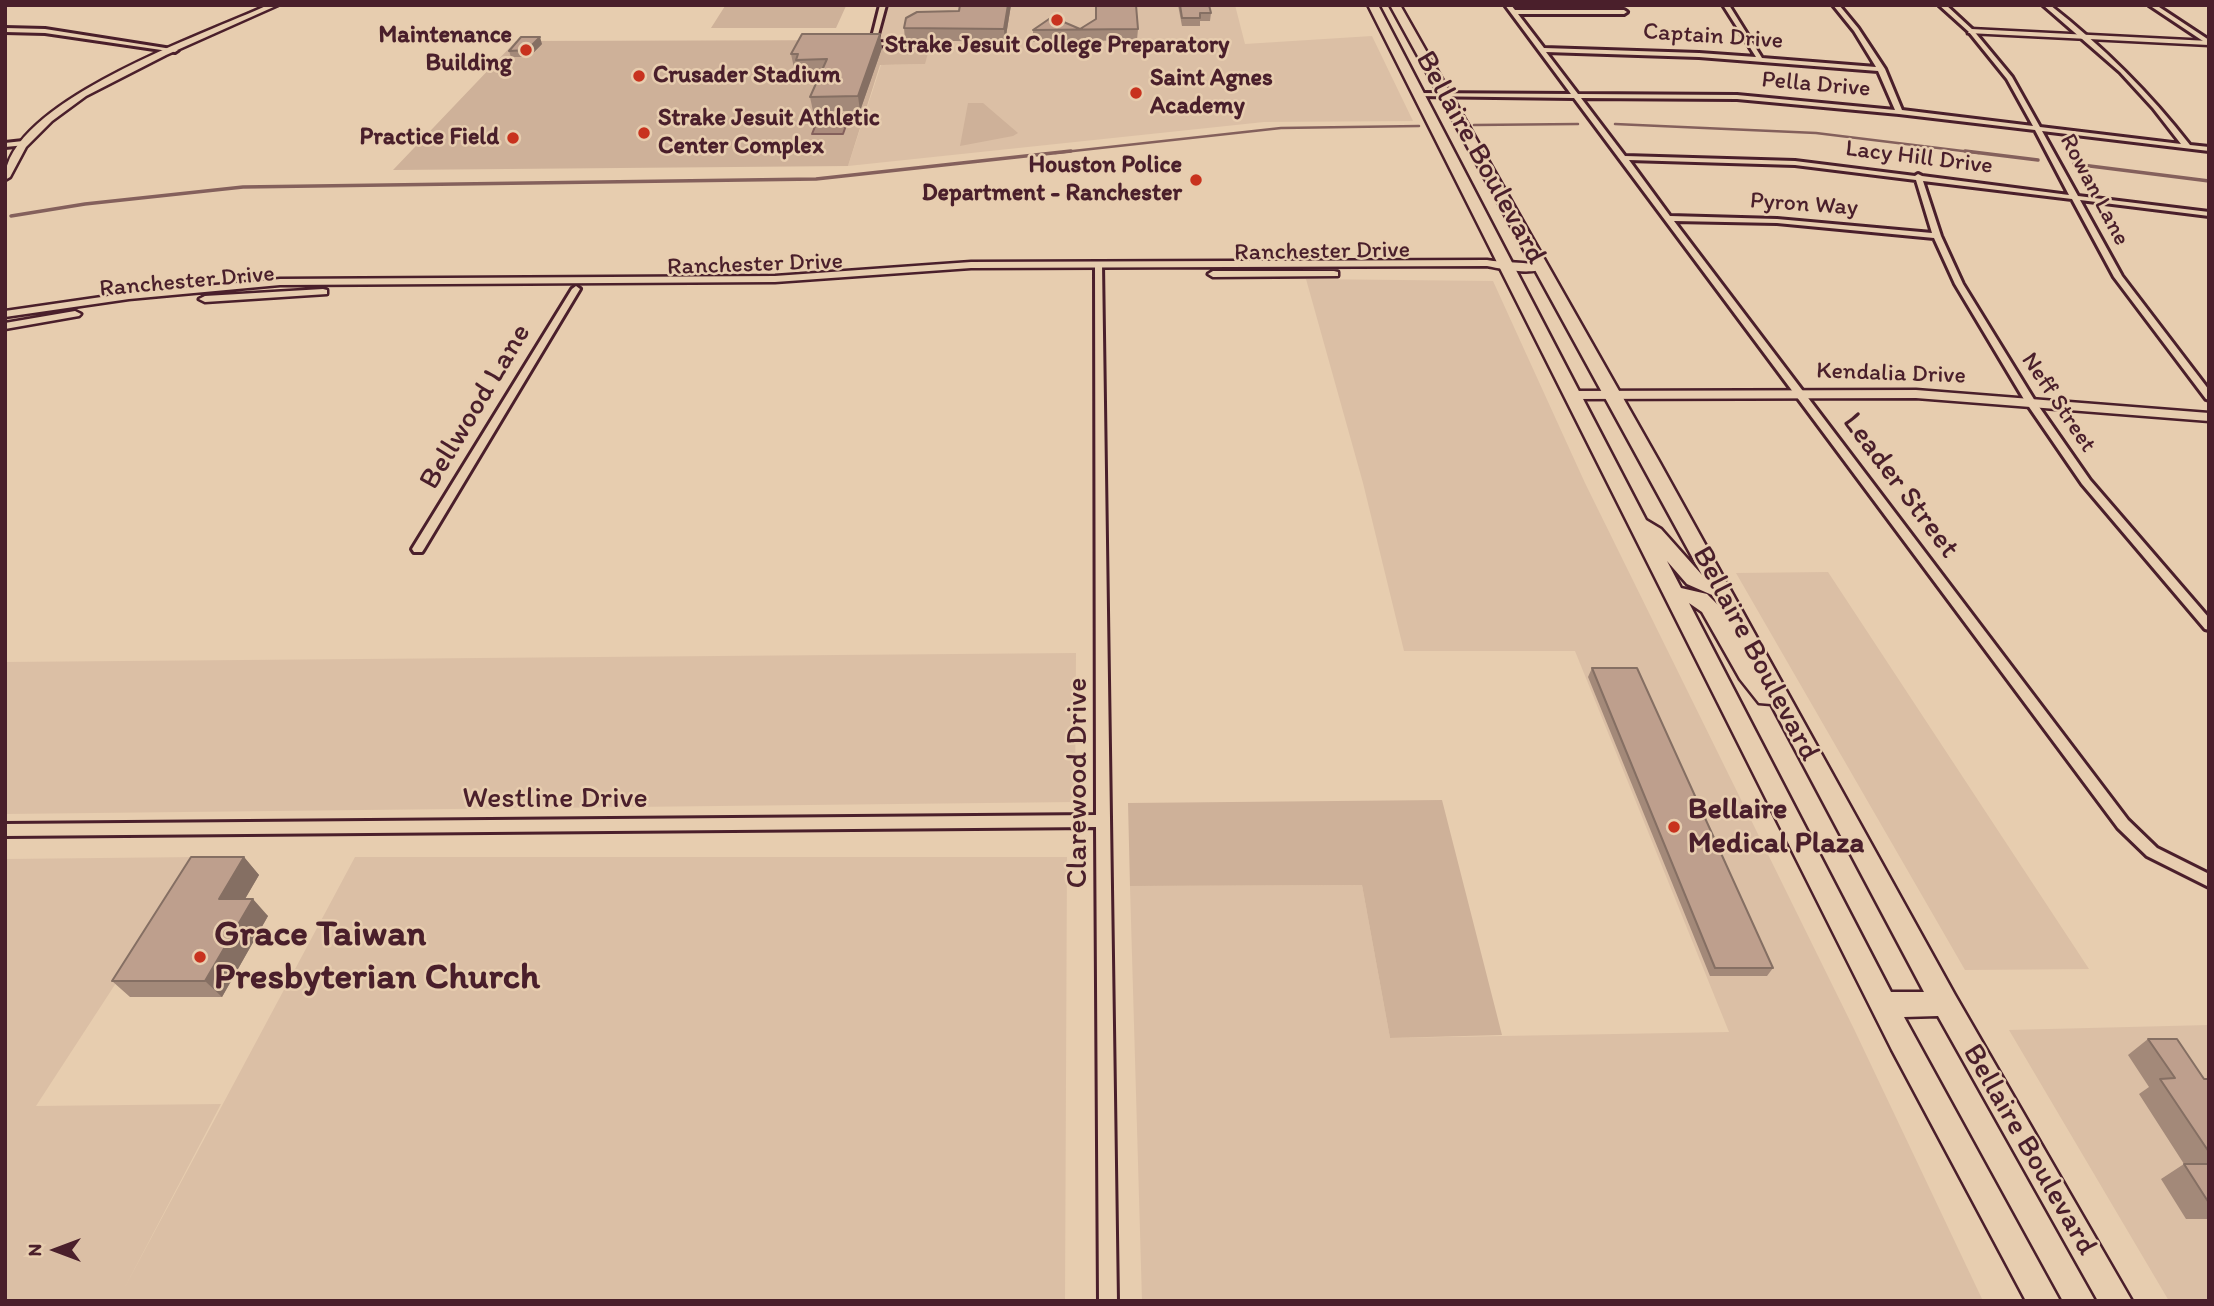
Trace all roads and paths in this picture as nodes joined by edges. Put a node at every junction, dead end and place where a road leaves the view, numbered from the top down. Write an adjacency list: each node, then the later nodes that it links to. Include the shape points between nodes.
1 (275, 5): 20 (street)
2 (883, 5): 18 (street, via 872,44)
3 (1373, 5): 15 (main road, Bellaire Boulevard)
4 (1395, 5): 16 (main road, Bellaire Boulevard)
5 (1619, 5): 11 (street, via 1624,12)
6 (1726, 5): 23 (street)
7 (1836, 5): 24 (street)
8 (1942, 5): 13 (street, Rowan Lane)
9 (2046, 5): 14 (street)
10 (2152, 5): 17 (street)
11 (1511, 9): 21 (street, Leader Street)
12 (5, 30): 20 (street, via 45,31)
13 (1971, 31): 14 (street); 29 (street, Rowan Lane, via 2010,78)
14 (2089, 37): 17 (street); 32 (street, via 2152,100)
15 (1390, 39): 16 (main road); 26 (main road, Bellaire Boulevard)
16 (1414, 39): 27 (main road, Bellaire Boulevard)
17 (2209, 43)
18 (889, 44): 19 (street); 22 (street)
19 (910, 45)
20 (175, 50): 30 (street, via 78,98)
21 (1542, 50): 23 (street, Captain Drive); 25 (street, Leader Street)
22 (900, 52)
23 (1760, 59): 24 (street, Captain Drive)
24 (1882, 69): 28 (street)
25 (1575, 94): 27 (street, Pella Drive); 28 (street, Pella Drive, via 1737,97); 34 (street, Leader Street)
26 (1418, 95): 27 (street, Pella Drive); 41 (main road, Bellaire Boulevard)
27 (1446, 95): 42 (main road, Bellaire Boulevard)
28 (1899, 112): 29 (street, Pella Drive)
29 (2039, 129): 32 (street, Pella Drive); 37 (street, Rowan Lane)
30 (23, 143): 31 (street); 36 (street)
31 (5, 145)
32 (2187, 146): 33 (street, Pella Drive)
33 (2209, 149)
34 (1623, 158): 35 (street, Lacy Hill Drive, via 1795,163); 39 (street, Leader Street)
35 (1917, 176): 37 (street, Lacy Hill Drive); 40 (street, Neff Street)
36 (5, 177)
37 (2073, 196): 38 (street, Lacy Hill Drive); 55 (street, Rowan Lane, via 2118,277)
38 (2209, 214)
39 (1668, 218): 40 (street, Pyron Way, via 1777,221); 52 (street, Leader Street)
40 (1937, 236): 56 (street, Neff Street, via 1959,284)
41 (1507, 267): 42 (street, Ranchester Drive); 43 (street, Ranchester Drive, via 1492,271); 54 (main road, Bellaire Boulevard)
42 (1541, 267): 53 (main road, Bellaire Boulevard)
43 (1098, 270): 45 (street, Ranchester Drive, via 937,272 816,287); 64 (street, Clarewood Drive)
44 (380, 281): 46 (street, Ranchester Drive); 48 (street); 49 (street, Ranchester Drive, via 281,282)
45 (735, 284): 46 (street, Ranchester Drive); 47 (street, Ranchester Drive)
46 (532, 285): 47 (street, Ranchester Drive); 48 (street, Ranchester Drive)
47 (576, 289): 59 (street, Bellwood Lane)
48 (371, 291): 49 (street, Ranchester Drive)
49 (183, 296): 50 (street, Ranchester Drive); 51 (street, Ranchester Drive)
50 (5, 314)
51 (5, 326)
52 (1799, 393): 53 (street, Kendalia Drive); 56 (street, Kendalia Drive); 66 (street, Leader Street, via 2123,824 2152,852)
53 (1612, 394): 54 (street, Kendalia Drive); 60 (main road, Bellaire Boulevard)
54 (1572, 395): 58 (main road, Bellaire Boulevard)
55 (2209, 397)
56 (2030, 401): 57 (street, Kendalia Drive); 62 (street, Neff Street, via 2086,482)
57 (2209, 417)
58 (1637, 522): 60 (main road, via 1658,534 1687,576); 61 (main road, Bellaire Boulevard)
59 (418, 549)
60 (1720, 590): 63 (main road, Bellaire Boulevard)
61 (1673, 593): 63 (main road, via 1700,599 1709,607 1748,674); 68 (main road, Bellaire Boulevard)
62 (2209, 626)
63 (1798, 734): 67 (main road, Bellaire Boulevard)
64 (1104, 821): 65 (street, Westline Drive); 69 (street, Clarewood Drive)
65 (5, 830)
66 (2202, 879)
67 (1945, 1004): 68 (main road); 71 (main road, Bellaire Boulevard)
68 (1884, 1005): 70 (main road, Bellaire Boulevard)
69 (1108, 1301)
70 (2044, 1301)
71 (2116, 1301)

